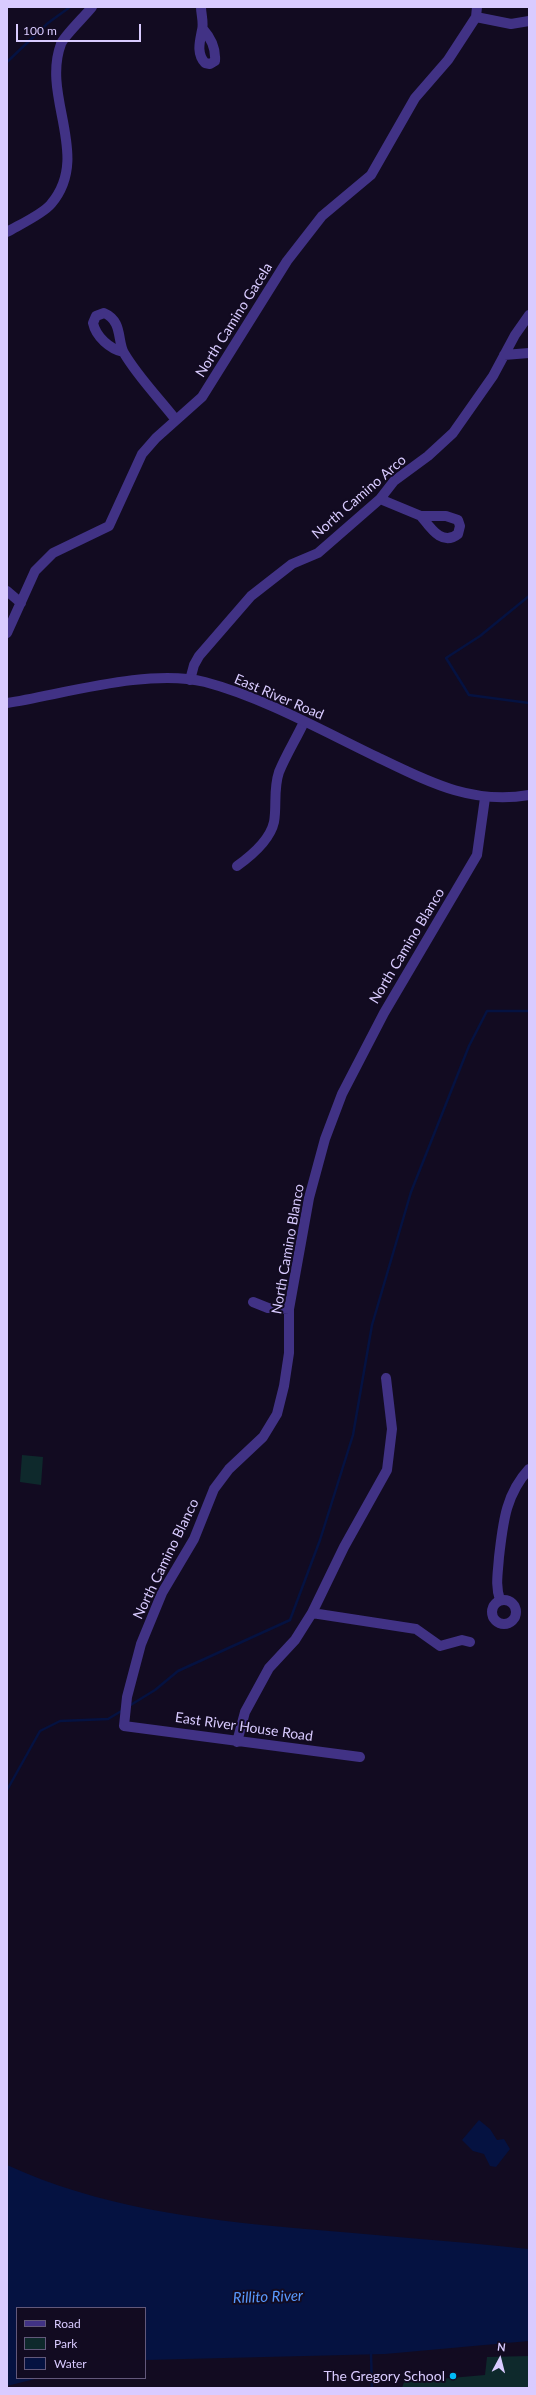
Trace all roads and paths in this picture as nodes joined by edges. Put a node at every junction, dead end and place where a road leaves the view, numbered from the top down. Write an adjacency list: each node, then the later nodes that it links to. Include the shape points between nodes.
1 (92, 7): 6 (street, via 61,43 55,71 68,152 64,183 50,205)
2 (201, 7): 5 (street)
3 (477, 12): 4 (street, via 511,24); 11 (street, North Camino Gacela, via 448,60 415,98 371,174 318,222 287,261 202,397)
4 (529, 21)
5 (203, 29)
6 (7, 232)
7 (529, 315): 10 (street, North Camino Arco)
8 (123, 352): 11 (street)
9 (529, 353): 10 (street)
10 (504, 355): 12 (street, North Camino Arco, via 493,376 453,432 428,456 394,481)
11 (176, 420): 15 (street, North Camino Gacela, via 142,454 108,526 53,552 35,571)
12 (380, 499): 13 (street); 17 (street, North Camino Arco, via 318,553 292,564 251,596 199,656)
13 (421, 516)
14 (7, 591): 15 (street)
15 (21, 603): 16 (street, North Camino Gacela)
16 (7, 633)
17 (190, 680): 18 (street, East River Road, via 114,683); 19 (street, East River Road, via 235,692)
18 (7, 703)
19 (304, 722): 21 (street, East River Road, via 434,784); 22 (street, via 279,773 273,798 274,822 266,837 248,858)
20 (529, 795): 21 (street, East River Road)
21 (485, 798): 24 (street, North Camino Blanco, via 477,855 384,1013 342,1094 308,1198)
22 (236, 866)
23 (253, 1302): 24 (street, via 268,1308)
24 (289, 1309): 30 (street, North Camino Blanco, via 289,1353 277,1414 263,1437 229,1469 214,1488 194,1539 162,1593 141,1644 127,1697)
25 (386, 1378): 28 (street, via 392,1428 387,1470 344,1547)
26 (529, 1469): 27 (street, via 515,1488 503,1517 496,1588)
27 (500, 1600)
28 (312, 1613): 29 (street, via 416,1629 440,1646 462,1640); 31 (street, via 295,1640 268,1668 245,1712)
29 (470, 1642)
30 (124, 1726): 31 (street, East River House Road)
31 (237, 1742): 32 (street, East River House Road)
32 (360, 1757)

